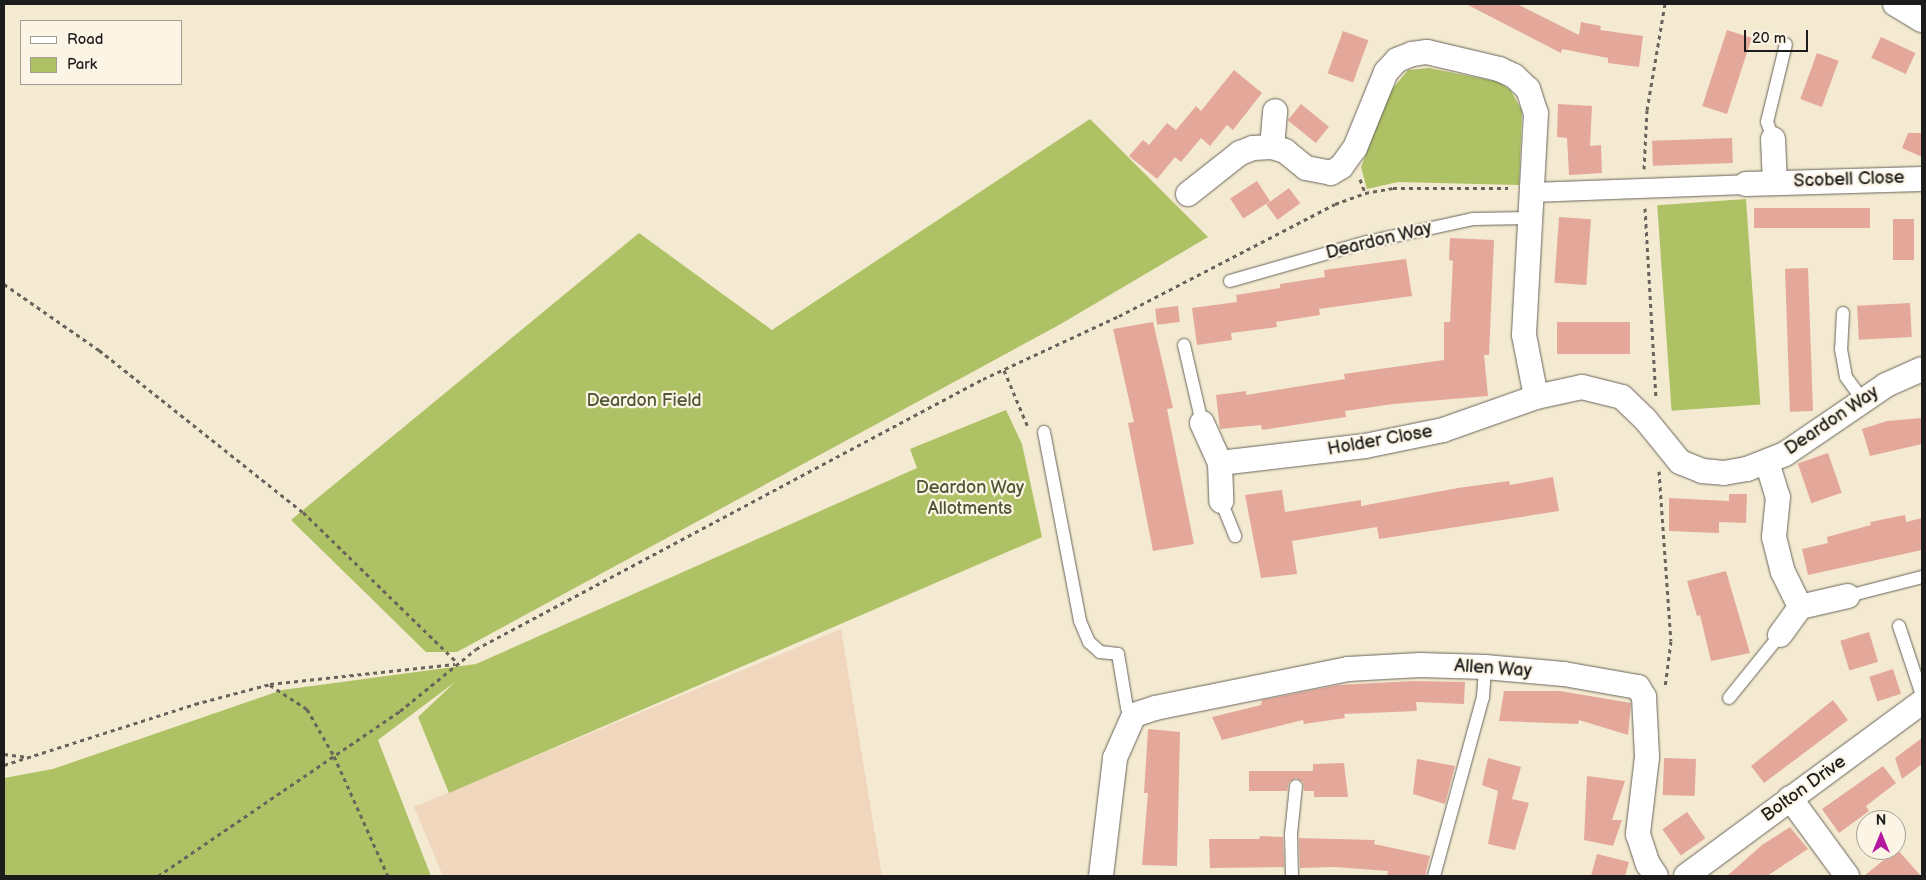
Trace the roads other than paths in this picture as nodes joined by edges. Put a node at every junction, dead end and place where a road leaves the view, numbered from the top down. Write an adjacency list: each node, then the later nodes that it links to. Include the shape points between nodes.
1 (1896, 4): 2 (street)
2 (1922, 20)
3 (1786, 44): 5 (lane, via 1767,122)
4 (1275, 111): 6 (street)
5 (1773, 139): 8 (street, Scobell Close)
6 (1272, 147): 10 (street, via 1285,151 1306,168 1331,173 1342,167 1354,148 1386,72 1397,60 1427,52 1499,69 1514,76 1528,89 1536,112); 11 (street, via 1253,148 1240,153)
7 (1922, 179): 8 (street, Scobell Close)
8 (1775, 183): 9 (street, Scobell Close)
9 (1746, 184): 10 (street)
10 (1531, 192): 12 (street)
11 (1188, 194)
12 (1530, 218): 13 (lane, Deardon Way, via 1463,221 1367,242); 17 (street, via 1524,335)
13 (1230, 281)
14 (1843, 313): 18 (lane, via 1841,349 1846,377)
15 (1184, 345): 19 (lane)
16 (1922, 369): 18 (street, Deardon Way)
17 (1536, 397): 21 (street, Deardon Way, via 1574,388 1622,397 1645,419 1680,462 1702,471 1724,473); 22 (street, Holder Close, via 1443,430 1365,446)
18 (1863, 400): 21 (street, Deardon Way, via 1806,442)
19 (1202, 423): 22 (street)
20 (1044, 432): 34 (lane, via 1080,621 1089,642 1100,652 1118,654 1127,708)
21 (1767, 462): 27 (street, via 1778,497 1776,546 1783,572)
22 (1220, 463): 23 (street)
23 (1221, 502): 24 (lane)
24 (1235, 536)
25 (1922, 577): 26 (lane)
26 (1848, 596): 27 (street)
27 (1800, 607): 29 (street)
28 (1899, 626): 31 (lane)
29 (1780, 634): 32 (lane)
30 (1485, 667): 34 (street, Allen Way, via 1348,669); 39 (lane, via 1483,697); 40 (street, Allen Way, via 1564,674 1638,687 1644,697 1647,757 1638,834 1648,864)
31 (1922, 695)
32 (1729, 698)
33 (1922, 702): 36 (street, Bolton Drive)
34 (1145, 712): 37 (street, via 1115,758)
35 (1296, 786): 38 (lane, via 1291,834)
36 (1790, 798): 41 (street, Bolton Drive); 42 (street)
37 (1101, 876)
38 (1292, 876)
39 (1434, 876)
40 (1656, 876)
41 (1686, 876)
42 (1847, 876)

